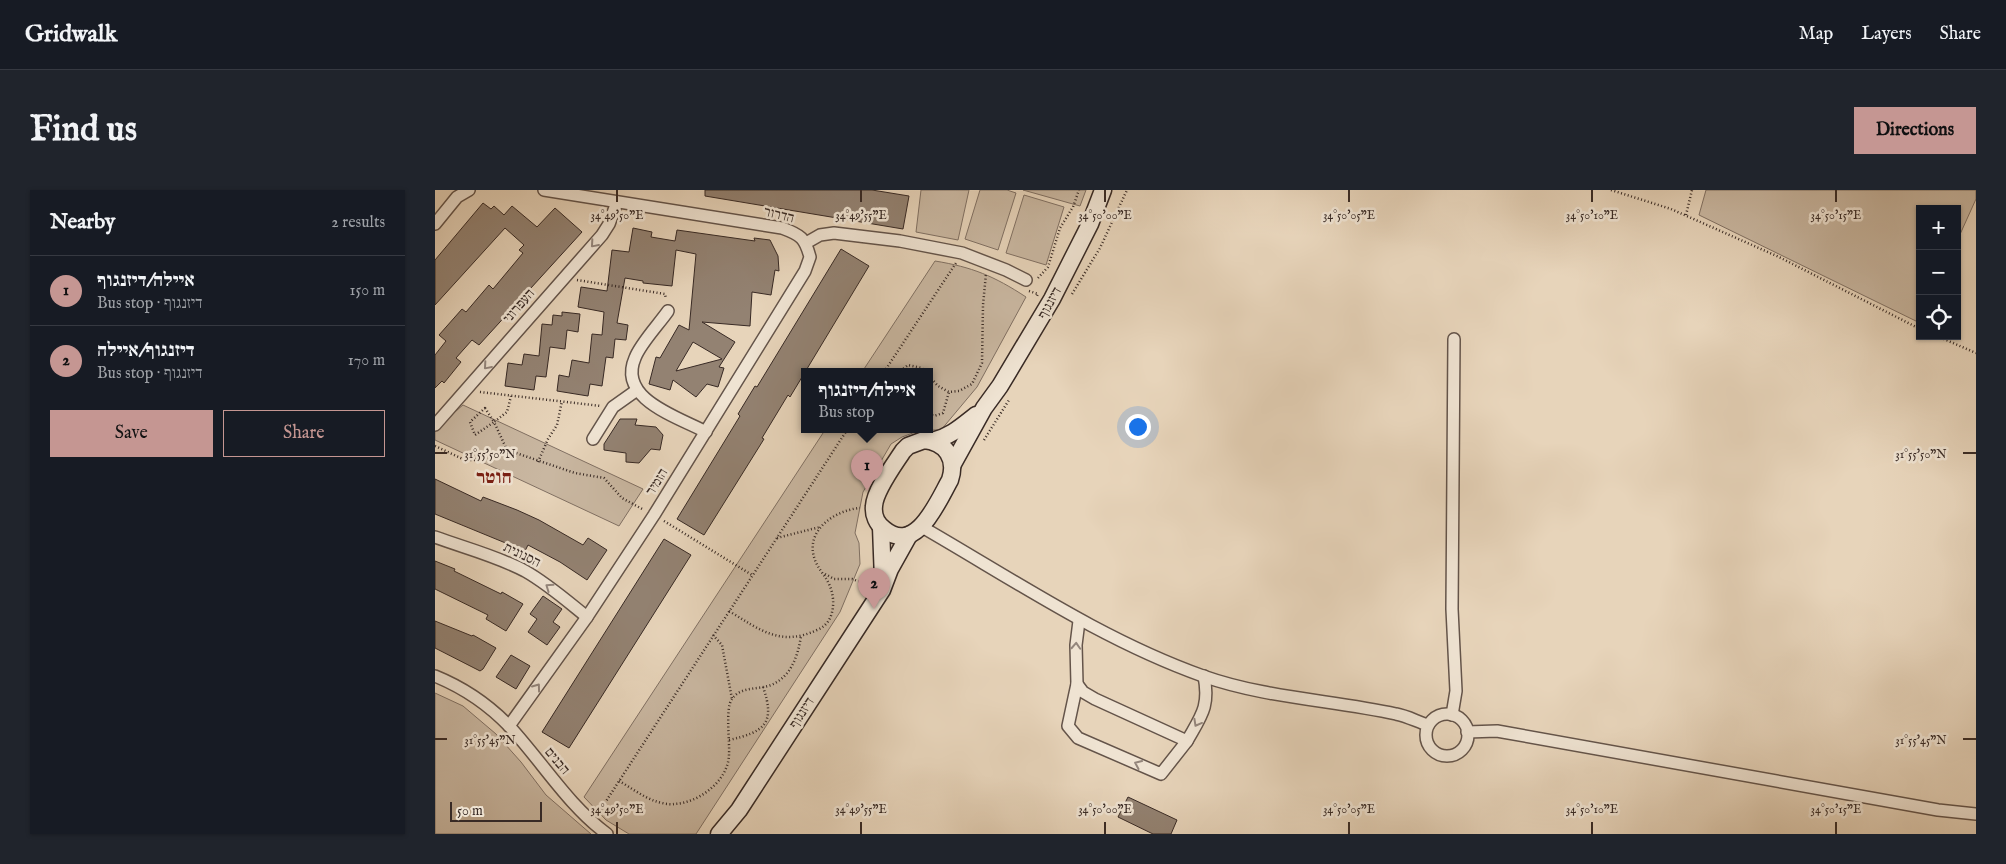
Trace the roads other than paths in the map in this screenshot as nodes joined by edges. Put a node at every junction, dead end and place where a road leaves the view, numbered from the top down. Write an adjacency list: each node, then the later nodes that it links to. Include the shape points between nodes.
1 (469, 190): 4 (street)
2 (544, 190): 5 (street, הדרור)
3 (1103, 190): 12 (street, דיזנגוף, via 1071,266)
4 (454, 194): 6 (street)
5 (617, 202): 7 (street, הדרור, via 782,228 795,233); 13 (street, העפרוני, one-way to 13, via 602,235)
6 (435, 224)
7 (806, 244): 8 (street, via 820,235 834,233 899,241 962,253); 14 (street, הזמיר, via 810,257 805,271)
8 (1025, 280)
9 (668, 311): 11 (street, via 635,357 632,378)
10 (1454, 339): 27 (street, via 1452,609 1456,691)
11 (637, 390): 14 (street, via 645,401); 15 (street, via 613,407)
12 (984, 408): 16 (street, דיזנגוף, via 954,433); 17 (street, דיזנגוף)
13 (435, 425)
14 (706, 432): 22 (street, הזמיר)
15 (593, 439)
16 (932, 441): 17 (street, via 946,449); 18 (street, דיזנגוף, via 916,442 903,451 875,499 874,514)
17 (953, 464): 19 (street, דיזנגוף, via 950,480)
18 (881, 527): 19 (street, via 894,535); 21 (street)
19 (916, 531): 21 (street, דיזנגוף, via 890,569); 23 (street)
20 (435, 537): 22 (street, הסנונית, one-way to 20, via 525,571)
21 (882, 590): 34 (street, דיזנגוף, via 739,810)
22 (587, 617): 29 (street, הזמיר, one-way to 22)
23 (1079, 621): 25 (street); 26 (street, one-way to 23)
24 (435, 676): 29 (street, הבנים, via 463,688)
25 (1204, 676): 28 (street, via 1302,700 1397,714); 31 (street, one-way to 31, via 1205,708)
26 (1077, 684): 31 (street, via 1095,699); 31 (street, one-way to 26, via 1161,774 1078,738 1068,726)
27 (1452, 715): 28 (street, via 1437,717); 30 (street, via 1463,722)
28 (1428, 725): 30 (street, via 1427,743 1440,755 1452,755 1463,749)
29 (509, 726): 33 (street, הבנים, via 592,823)
30 (1467, 732): 32 (street, via 1497,731)
31 (1187, 741)
32 (1976, 814)
33 (607, 834)
34 (719, 834)

